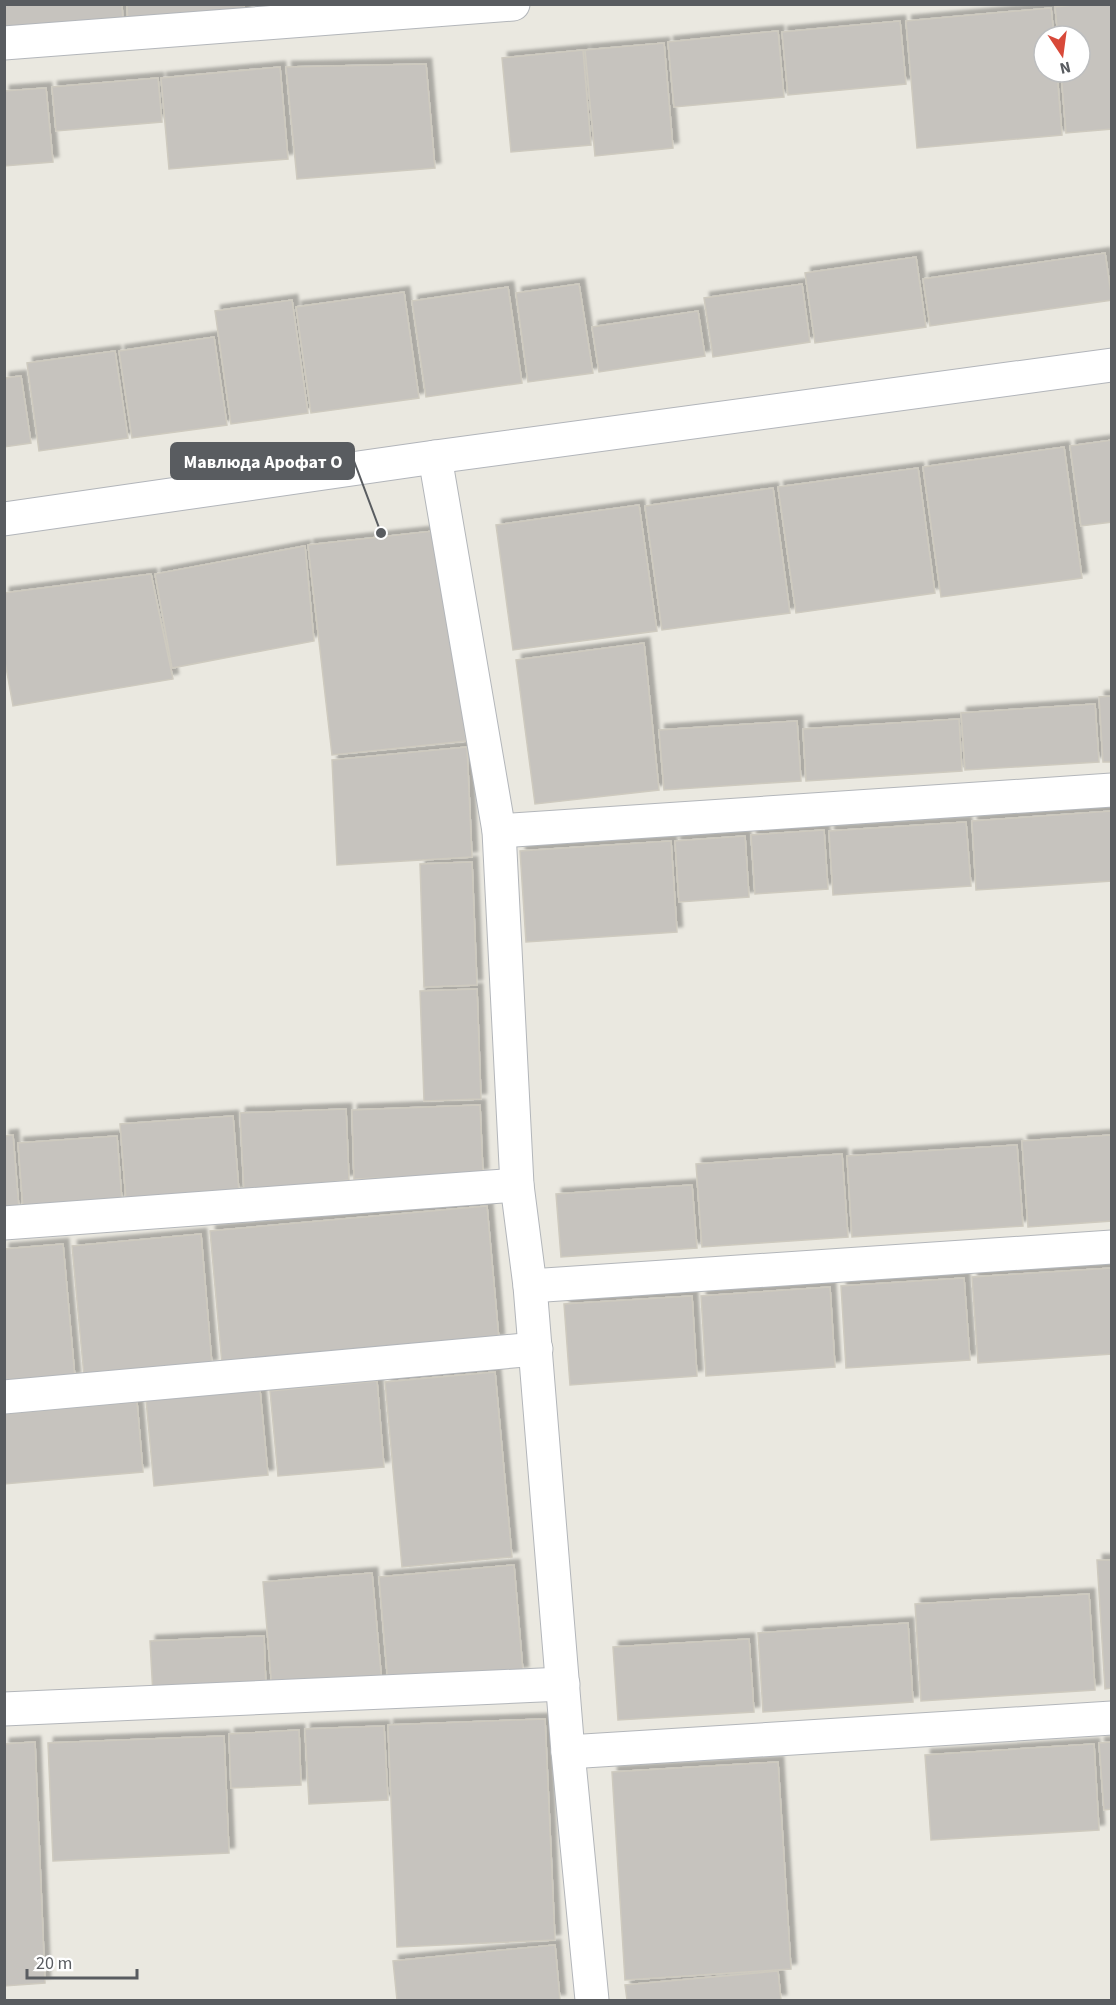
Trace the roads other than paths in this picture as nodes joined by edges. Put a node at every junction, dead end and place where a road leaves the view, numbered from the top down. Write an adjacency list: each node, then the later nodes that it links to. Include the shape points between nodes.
1 (513, 4): 2 (street)
2 (4, 43)
3 (1112, 365): 4 (street)
4 (435, 457): 5 (street); 7 (street)
5 (4, 519)
6 (1112, 789): 7 (street)
7 (499, 831): 8 (street)
8 (517, 1185): 9 (street); 11 (street)
9 (4, 1223)
10 (1112, 1247): 11 (street)
11 (530, 1286): 12 (street)
12 (536, 1349): 13 (street); 14 (street)
13 (4, 1397)
14 (563, 1684): 15 (street); 17 (street)
15 (4, 1709)
16 (1112, 1718): 17 (street)
17 (568, 1752): 18 (street)
18 (592, 2001)

